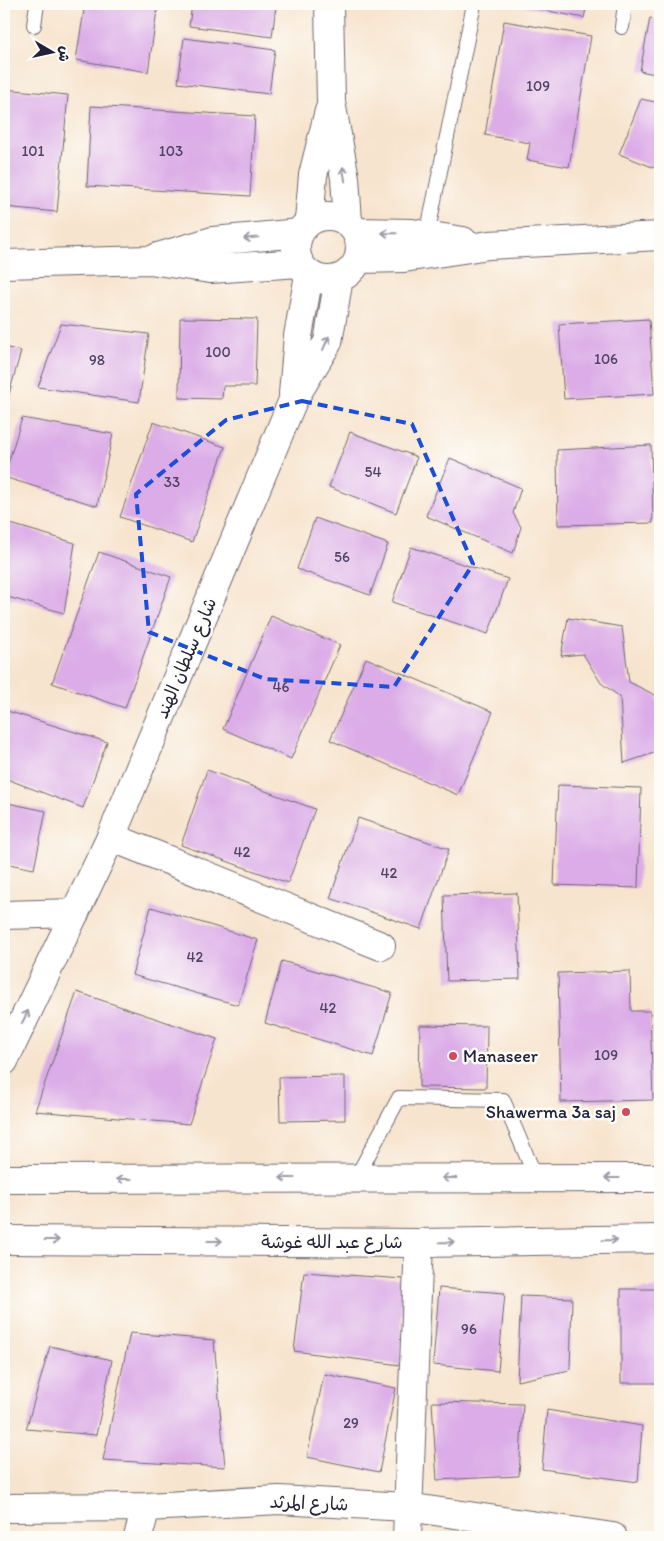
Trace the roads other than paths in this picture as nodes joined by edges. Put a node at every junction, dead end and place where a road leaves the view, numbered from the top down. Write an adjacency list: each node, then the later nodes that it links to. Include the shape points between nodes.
1 (37, 4): 5 (lane)
2 (329, 4): 7 (street)
3 (474, 4): 10 (lane)
4 (625, 4): 6 (lane)
5 (34, 24)
6 (622, 27)
7 (331, 102): 8 (street); 9 (street, one-way to 7)
8 (304, 227): 9 (street, via 322,216 335,216); 14 (street, one-way to 14, via 213,242); 16 (street, via 295,248)
9 (352, 227): 10 (street, one-way to 9); 13 (street, via 360,245)
10 (427, 235): 12 (street)
11 (660, 236): 12 (street)
12 (489, 245): 13 (street, via 404,258)
13 (359, 259): 17 (street, via 352,270)
14 (150, 260): 15 (street); 16 (street, via 210,269)
15 (4, 264)
16 (304, 269): 17 (street, via 324,280); 18 (street, شارع سلطان الهند)
17 (340, 278): 18 (street, شارع سلطان الهند, one-way to 17, via 328,342)
18 (292, 400): 19 (street, شارع سلطان الهند)
19 (111, 837): 20 (street, شارع سلطان الهند); 22 (street)
20 (75, 913): 21 (street); 23 (street, شارع سلطان الهند, one-way to 20)
21 (4, 915)
22 (381, 946)
23 (4, 1061)
24 (356, 1178): 25 (street, one-way to 24); 25 (lane, via 398,1098 503,1100); 27 (street, one-way to 27)
25 (536, 1178): 26 (street, one-way to 25)
26 (660, 1178)
27 (4, 1179)
28 (660, 1239): 30 (street, شارع عبد الله غوشة, one-way to 28)
29 (4, 1240): 30 (street, شارع عبد الله غوشة, one-way to 30)
30 (419, 1242): 33 (street)
31 (146, 1507): 32 (street, شارع المرثد); 33 (street, شارع المرثد, via 279,1500); 34 (street)
32 (4, 1508)
33 (407, 1508): 35 (street); 36 (street, شارع المرثد)
34 (138, 1537)
35 (407, 1537)
36 (613, 1537)

